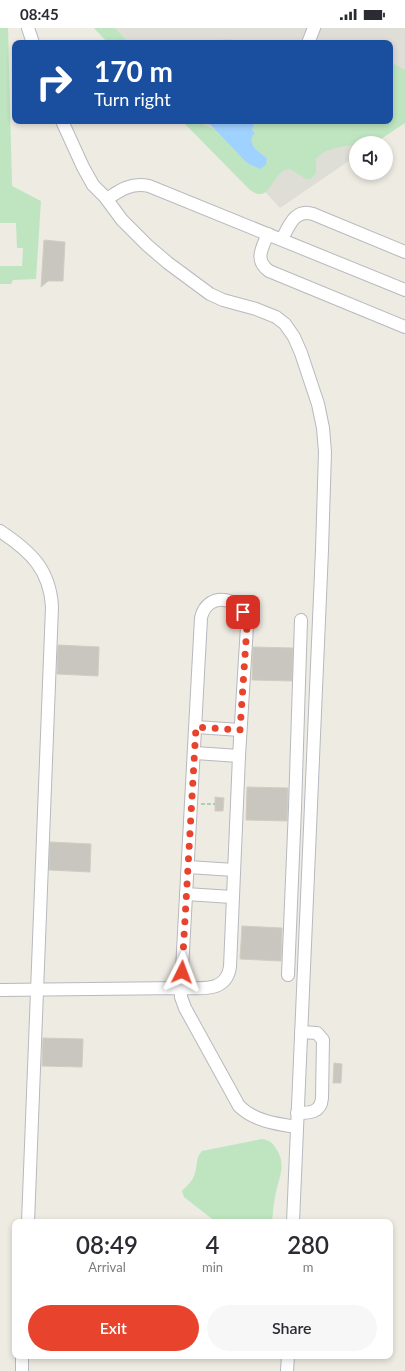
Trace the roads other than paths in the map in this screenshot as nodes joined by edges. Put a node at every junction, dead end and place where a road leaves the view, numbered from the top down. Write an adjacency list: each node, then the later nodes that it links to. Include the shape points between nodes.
1 (28, 28): 3 (lane)
2 (314, 28): 4 (lane)
3 (31, 40)
4 (309, 40)
5 (63, 124): 6 (lane, via 90,180)
6 (107, 199): 7 (lane, via 129,186 145,185); 26 (lane, via 122,220 147,245 202,288 223,300 270,314 285,324 301,353 321,419 324,476)
7 (268, 234): 8 (lane); 11 (lane, via 260,255 269,272)
8 (282, 239): 9 (lane, via 295,217 307,213); 10 (lane)
9 (405, 252)
10 (405, 290)
11 (405, 327)
12 (0, 531): 24 (lane, via 37,562 48,583 52,600)
13 (301, 620): 22 (lane)
14 (196, 727): 15 (lane); 15 (lane, via 202,615 209,605 224,600 237,604 247,621); 16 (lane)
15 (240, 730): 17 (lane)
16 (195, 753): 17 (lane); 18 (lane)
17 (239, 756): 19 (lane)
18 (188, 866): 19 (lane); 20 (lane)
19 (234, 870): 21 (lane)
20 (186, 894): 21 (lane); 23 (lane)
21 (232, 897): 23 (lane, via 230,967 226,977 222,983 214,987)
22 (288, 975)
23 (181, 988): 24 (lane); 28 (lane, via 183,1004 239,1106 260,1119)
24 (36, 989): 25 (lane); 29 (lane)
25 (0, 990)
26 (301, 1032): 27 (lane); 27 (lane, via 317,1033 323,1040 322,1098 321,1106 316,1111)
27 (297, 1112): 28 (lane)
28 (297, 1126): 30 (lane)
29 (28, 1219)
30 (293, 1219)
31 (22, 1359): 33 (lane)
32 (288, 1359): 34 (lane)
33 (22, 1371)
34 (287, 1371)

